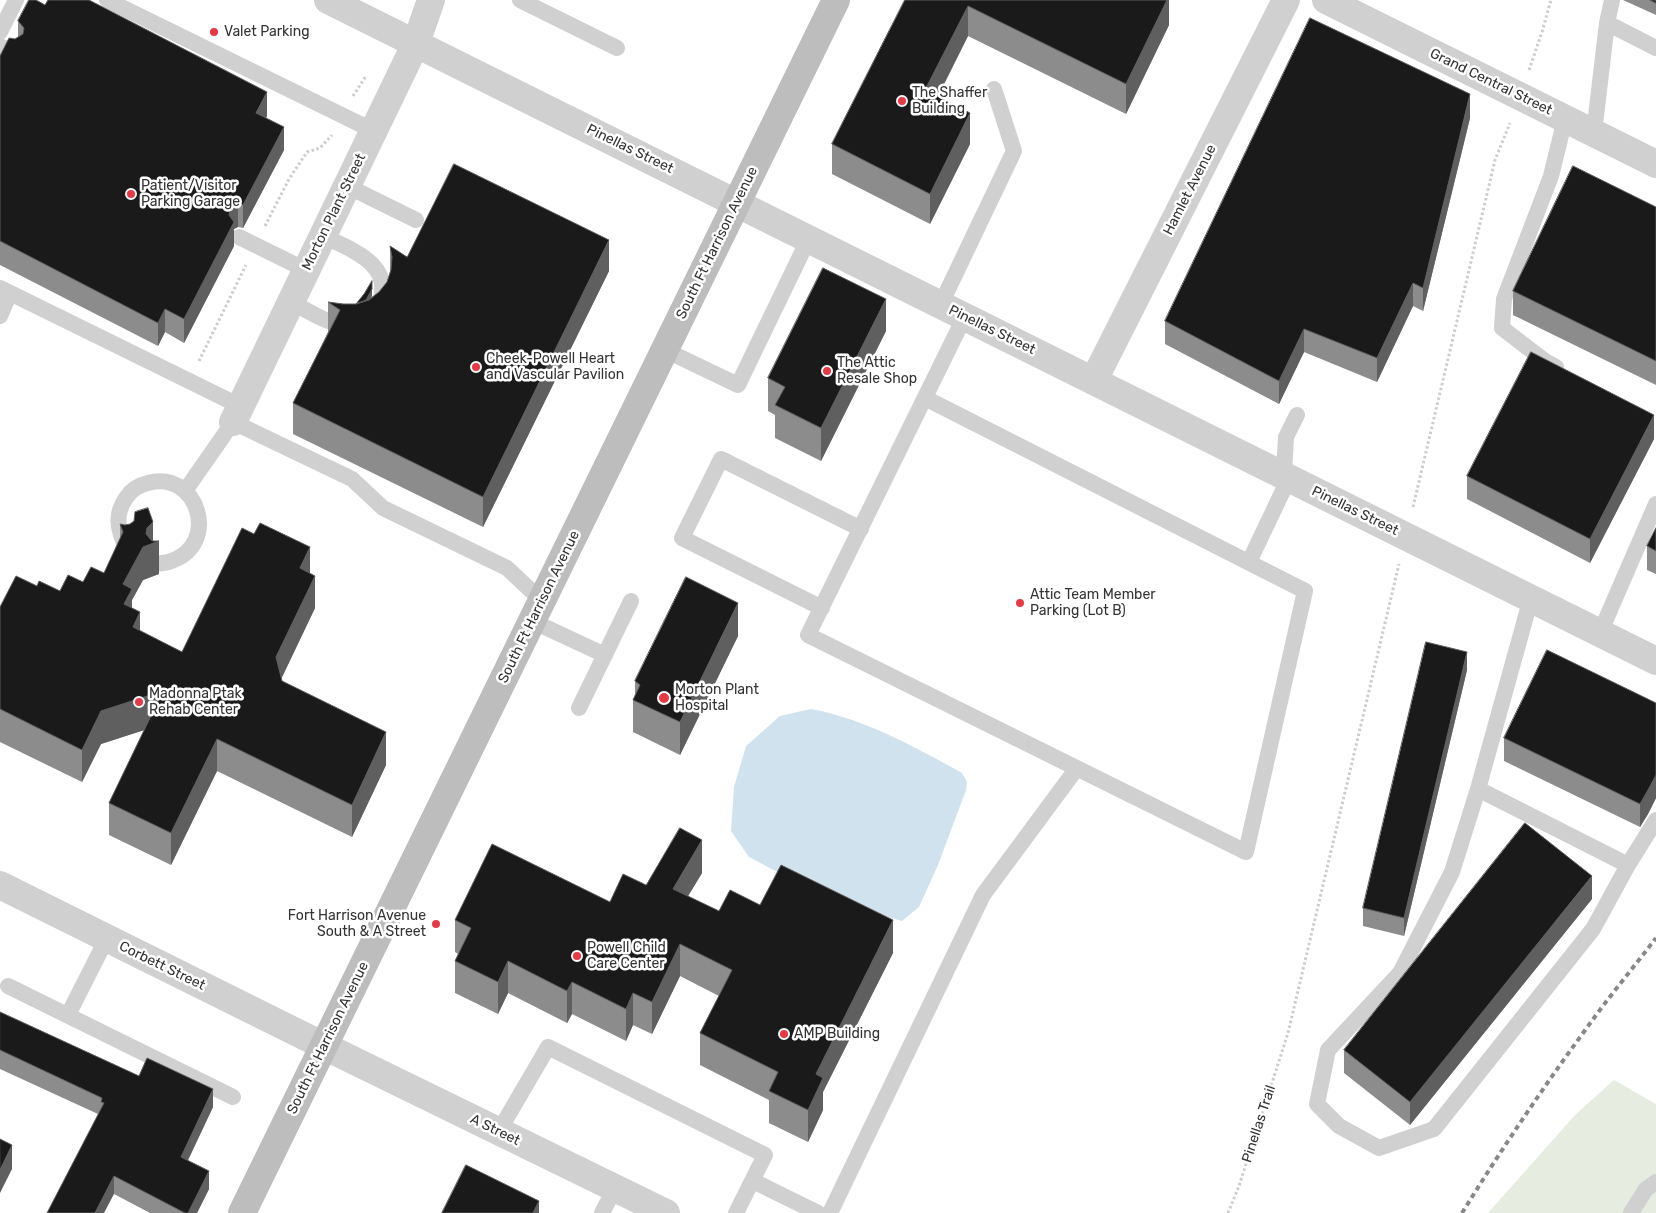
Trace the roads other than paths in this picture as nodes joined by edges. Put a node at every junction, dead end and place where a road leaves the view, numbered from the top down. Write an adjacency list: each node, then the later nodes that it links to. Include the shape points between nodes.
1 (16, 0): 11 (lane)
2 (107, 0): 17 (lane)
3 (328, 0): 12 (street, Pinellas Street)
4 (431, 0): 12 (street, Morton Plant Street)
5 (520, 0): 13 (lane)
6 (836, 0): 21 (street, South Ft Harrison Avenue)
7 (1286, 0): 34 (street, Hamlet Avenue)
8 (1326, 0): 16 (street, Grand Central Street)
9 (1612, 0): 10 (lane)
10 (1607, 23): 14 (lane); 18 (lane)
11 (0, 32)
12 (416, 43): 17 (street, Morton Plant Street); 21 (street, Pinellas Street)
13 (617, 48)
14 (1656, 48)
15 (994, 90): 29 (lane, via 1014,151)
16 (1565, 119): 18 (street, Grand Central Street); 33 (lane, via 1551,176 1504,299 1502,328 1545,361)
17 (374, 131): 20 (street, Morton Plant Street)
18 (1594, 134): 19 (street, Grand Central Street)
19 (1656, 164)
20 (347, 186): 22 (lane); 23 (street, Morton Plant Street)
21 (737, 203): 25 (street, Pinellas Street); 32 (street, South Ft Harrison Avenue)
22 (416, 220)
23 (323, 236): 26 (street, Morton Plant Street); 28 (lane, via 365,257 375,267 384,294 368,319 359,324 343,325)
24 (239, 237): 26 (lane)
25 (809, 238): 29 (street, Pinellas Street); 32 (lane, via 738,385)
26 (306, 270): 28 (street, Morton Plant Street)
27 (5, 290): 30 (lane); 36 (lane)
28 (291, 302): 36 (street, Morton Plant Street)
29 (941, 304): 31 (street, Pinellas Street)
30 (0, 316)
31 (965, 316): 34 (street, Pinellas Street); 35 (lane)
32 (665, 350): 48 (street, South Ft Harrison Avenue)
33 (1570, 374)
34 (1094, 380): 38 (street, Pinellas Street)
35 (925, 398): 41 (lane); 43 (lane)
36 (236, 414): 39 (lane); 48 (lane, via 352,479 383,508 507,568)
37 (1297, 415): 38 (lane, via 1286,437)
38 (1287, 476): 43 (lane); 45 (street, Pinellas Street)
39 (185, 491): 42 (lane, via 168,482 154,481 129,494 121,505 118,519); 44 (lane, via 198,508 198,534 183,555)
40 (1656, 504): 49 (lane)
41 (860, 528): 47 (lane); 47 (lane, via 721,459 682,538)
42 (126, 548)
43 (1249, 562): 53 (lane, via 1305,591 1246,852)
44 (156, 564)
45 (1532, 598): 49 (street, Pinellas Street); 54 (lane)
46 (631, 601): 50 (lane)
47 (822, 608): 53 (lane, via 808,635)
48 (537, 611): 50 (lane); 61 (street, South Ft Harrison Avenue)
49 (1600, 633): 51 (street, Pinellas Street)
50 (605, 655): 52 (lane)
51 (1656, 660)
52 (579, 708)
53 (1077, 768): 72 (lane, via 983,895)
54 (1478, 789): 56 (lane); 56 (lane, via 1452,872 1400,973 1328,1050 1317,1104 1339,1126 1379,1148 1434,1129 1593,930)
55 (1656, 820): 56 (lane)
56 (1628, 865)
57 (0, 885): 58 (street, Corbett Street)
58 (107, 938): 60 (lane); 61 (street, Corbett Street)
59 (8, 986): 60 (lane)
60 (68, 1015): 62 (lane)
61 (324, 1046): 63 (street, A Street); 67 (street, South Ft Harrison Avenue)
62 (234, 1096)
63 (498, 1131): 64 (lane, via 548,1046 765,1155); 66 (street, A Street)
64 (753, 1180): 70 (lane); 71 (lane)
65 (1656, 1182): 73 (lane, via 1646,1189)
66 (615, 1188): 68 (lane); 69 (street, A Street)
67 (242, 1213)
68 (602, 1213)
69 (666, 1213)
70 (736, 1213)
71 (818, 1213)
72 (830, 1213)
73 (1631, 1213)

